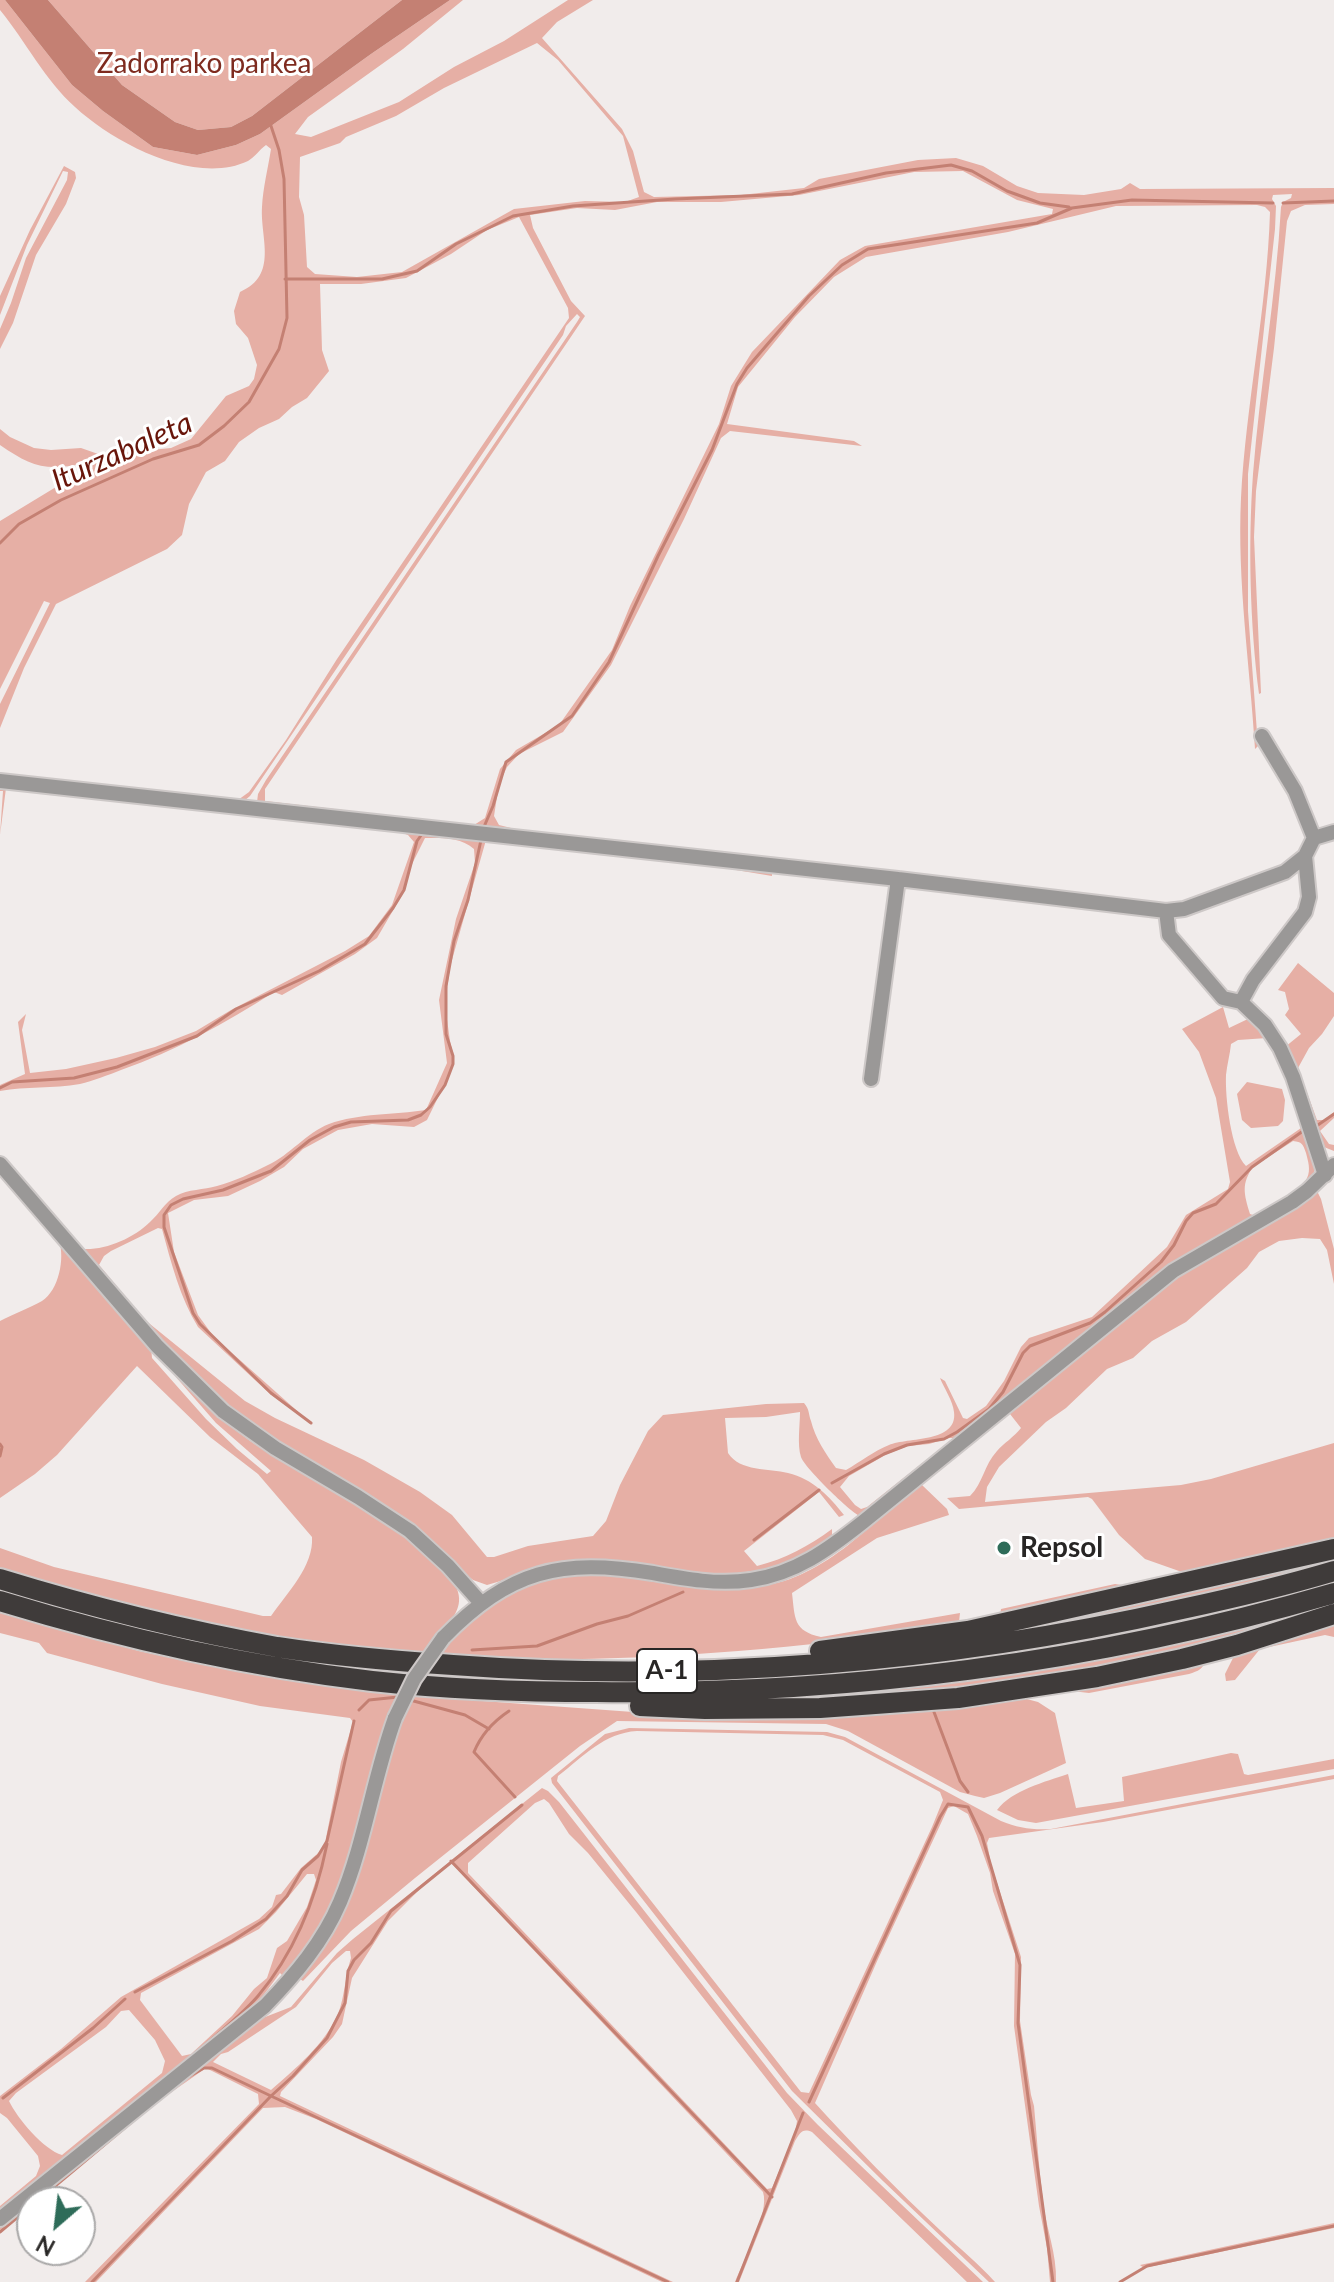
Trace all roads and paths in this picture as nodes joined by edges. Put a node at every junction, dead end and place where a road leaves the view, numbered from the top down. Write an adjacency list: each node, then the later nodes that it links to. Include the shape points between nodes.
1 (1262, 736): 4 (street, via 1295,791)
2 (0, 781): 6 (street)
3 (1334, 832): 4 (street)
4 (1314, 838): 5 (street)
5 (1305, 856): 7 (street, via 1285,872); 8 (street, via 1305,912)
6 (898, 879): 7 (street); 9 (street)
7 (1166, 911): 8 (street, via 1169,935 1223,998)
8 (1241, 1002): 11 (street, via 1280,1048)
9 (871, 1079)
10 (0, 1164): 17 (street, via 157,1346 223,1411 410,1531)
11 (1330, 1170): 17 (street, via 1292,1202 1173,1271 811,1560 780,1573 722,1582 612,1567 558,1569 506,1586)
12 (1334, 1549): 19 (highway, via 968,1631)
13 (1334, 1571): 19 (highway, A-1, via 1130,1621 992,1644 841,1661)
14 (0, 1579): 19 (highway, A-1, via 83,1605 279,1647 515,1669)
15 (1334, 1593): 20 (highway, A-1, via 1137,1641 944,1672 741,1690)
16 (0, 1601): 20 (highway, A-1, via 120,1635 281,1668)
17 (481, 1603): 21 (street, bridge, via 443,1638 414,1679 385,1744 349,1879 328,1926 301,1966 265,2006)
18 (1334, 1614): 20 (highway, via 1182,1659 958,1698 705,1709 566,1701)
19 (671, 1671)
20 (513, 1692)
21 (0, 2219)

